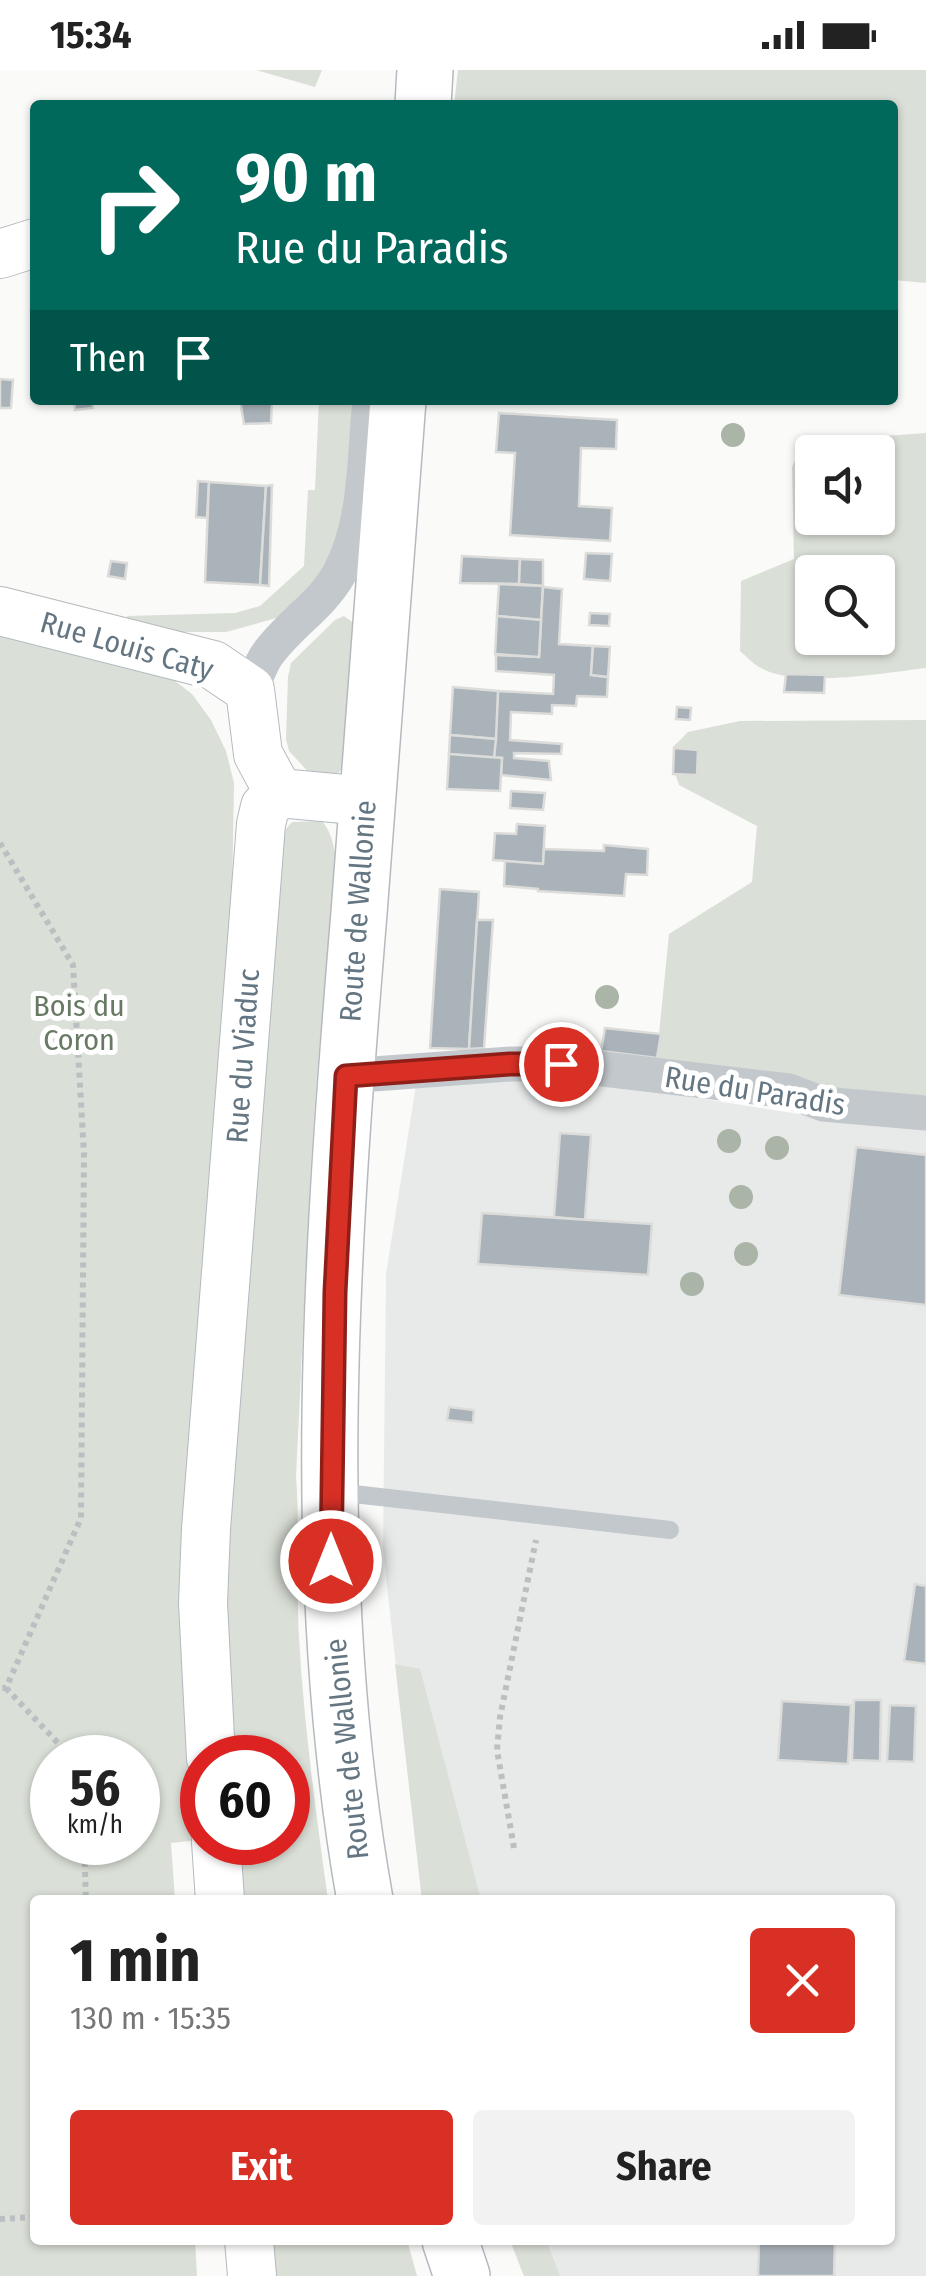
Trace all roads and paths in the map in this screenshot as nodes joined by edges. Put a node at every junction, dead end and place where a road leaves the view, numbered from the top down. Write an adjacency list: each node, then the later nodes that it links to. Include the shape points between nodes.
1 (426, 70): 2 (main road)
2 (423, 100)
3 (30, 245): 4 (street)
4 (0, 254)
5 (369, 405): 8 (street, via 349,552 315,607 268,655)
6 (398, 405): 10 (main road, Route de Wallonie)
7 (0, 612): 8 (street, Rue Louis Caty, via 213,666)
8 (250, 690): 9 (street, via 258,754)
9 (279, 793): 10 (street); 19 (street, Rue du Viaduc, via 261,824 206,1529)
10 (366, 801): 12 (main road, Route de Wallonie)
11 (0, 843): 17 (path, via 72,965 84,1154 81,1518)
12 (346, 1076): 13 (street, Rue du Paradis, via 561,1064); 14 (main road, Route de Wallonie)
13 (926, 1113)
14 (330, 1491): 15 (lane); 25 (main road, Route de Wallonie, via 338,1689)
15 (541, 1514): 16 (lane); 20 (path, via 497,1750)
16 (670, 1530)
17 (3, 1688): 18 (path)
18 (49, 1735)
19 (210, 1735)
20 (514, 1848)
21 (85, 1865): 23 (path)
22 (218, 1865): 24 (street)
23 (86, 1895)
24 (220, 1895)
25 (363, 1895)
26 (30, 2216): 27 (path)
27 (0, 2219)
28 (249, 2245): 30 (street)
29 (452, 2245): 31 (main road)
30 (252, 2276)
31 (462, 2276)

